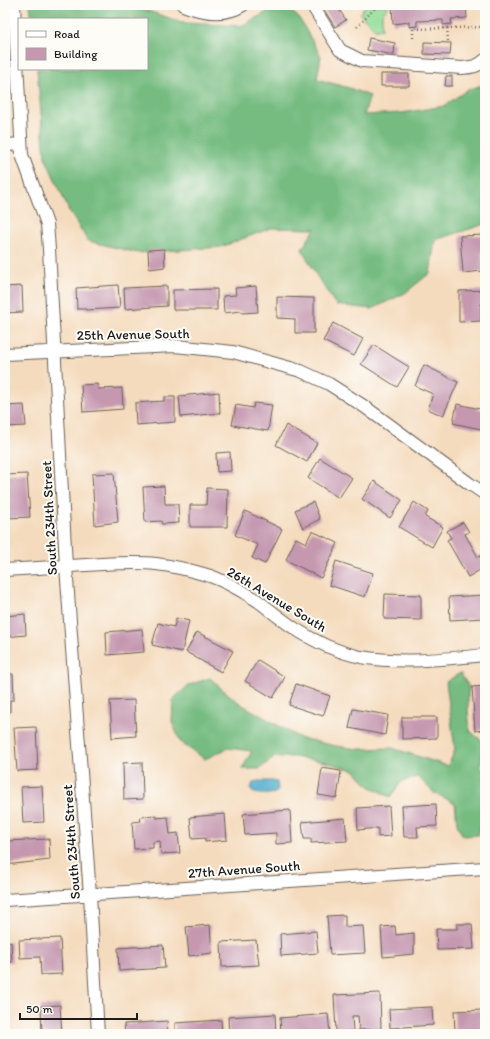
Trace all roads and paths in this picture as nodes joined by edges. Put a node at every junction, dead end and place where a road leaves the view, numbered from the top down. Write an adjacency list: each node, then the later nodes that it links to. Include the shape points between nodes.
1 (14, 5): 12 (street, South 234th Street)
2 (182, 5): 3 (street, via 218,14)
3 (243, 5)
4 (312, 5): 11 (street, via 340,50 362,61 462,68 480,65)
5 (378, 5): 6 (path)
6 (357, 27)
7 (482, 27): 8 (path)
8 (448, 28): 9 (path, via 414,29 413,26); 10 (path, bridge, via 448,24)
9 (413, 39)
10 (448, 41)
11 (485, 60)
12 (21, 144): 13 (street); 14 (street, South 234th Street, via 22,155 47,224)
13 (5, 145)
14 (55, 351): 15 (street, 25th Avenue South); 16 (street, 25th Avenue South, via 187,347 233,352 301,372 329,384 365,407); 17 (street, South 234th Street)
15 (5, 354)
16 (485, 494)
17 (66, 566): 18 (street, 26th Avenue South); 19 (street, 26th Avenue South, via 154,563 209,576 236,588 312,639 362,657 421,660); 21 (street, South 234th Street)
18 (5, 570)
19 (485, 655)
20 (485, 868): 21 (street, 27th Avenue South)
21 (90, 895): 22 (street, 27th Avenue South); 23 (street, South 234th Street)
22 (5, 900)
23 (98, 1034)

